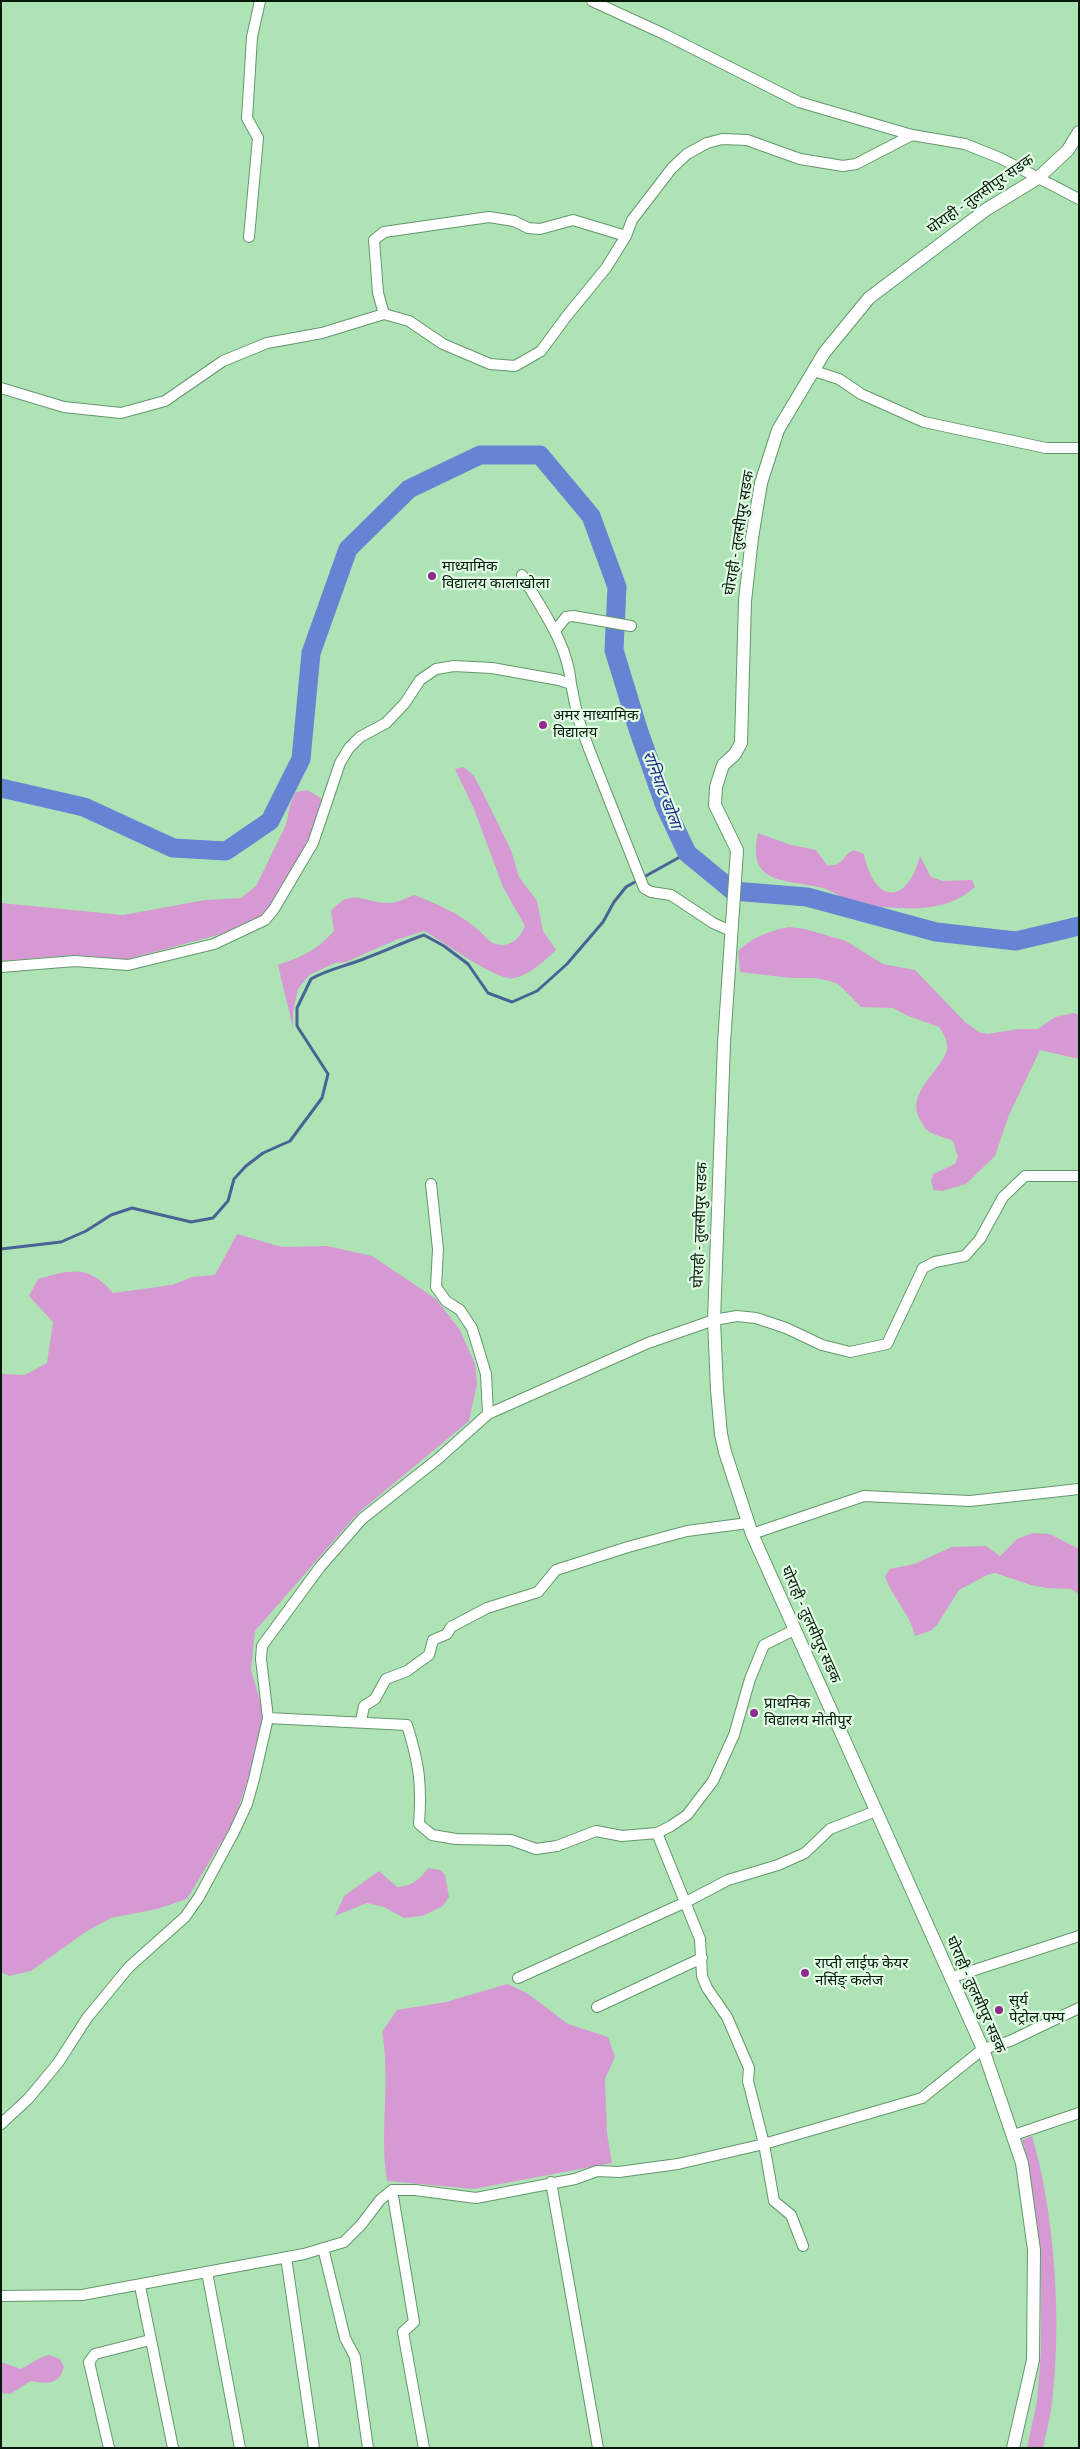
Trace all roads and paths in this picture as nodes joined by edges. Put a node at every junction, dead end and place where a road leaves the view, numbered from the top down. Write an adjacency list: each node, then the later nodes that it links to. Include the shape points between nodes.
1 (260, 1): 8 (street, via 252,37 247,118 258,138)
2 (592, 1): 4 (street, via 799,102)
3 (1079, 132): 5 (main road, घोराही - तुलसीपुर सडक, via 1068,150)
4 (912, 135): 5 (street, via 965,144); 7 (street, via 856,164 843,166 800,159 747,140 722,139 707,144 687,154 672,168 632,220)
5 (1038, 178): 6 (street); 10 (main road, घोराही - तुलसीपुर सडक, via 987,209 870,298 824,353)
6 (1079, 199)
7 (626, 236): 9 (street, via 606,268 541,351 515,366 490,364 442,344 409,321); 9 (street, via 573,220 540,229 489,217 384,232 374,240 378,293)
8 (249, 237)
9 (384, 314): 11 (street, via 322,333 267,343 223,361 165,401 121,413 64,407)
10 (814, 371): 12 (street, via 839,378 861,394 924,422 1046,448); 17 (main road, घोराही - तुलसीपुर सडक, via 778,430 758,499 745,601 741,743 723,766 714,805 737,850)
11 (1, 388)
12 (1079, 448)
13 (522, 575): 15 (street)
14 (631, 626): 15 (street, via 573,616 566,617)
15 (555, 631): 16 (street, via 569,663)
16 (571, 684): 17 (street, via 578,718 644,888 671,895 712,924); 18 (street, via 492,668 454,666 436,669 420,680 386,723 360,737 340,763 313,844 265,920 214,944 128,965 75,961)
17 (731, 931): 21 (main road, घोराही - तुलसीपुर सडक)
18 (1, 967)
19 (1079, 1176): 21 (street, via 1025,1176 1003,1197 980,1239 965,1256 923,1268 887,1344 850,1352 822,1345 756,1318 736,1316)
20 (431, 1184): 22 (street, via 438,1249 436,1287 460,1310 472,1328 486,1374)
21 (714, 1320): 22 (street, via 648,1343); 24 (main road, घोराही - तुलसीपुर सडक, via 721,1434)
22 (488, 1414): 26 (street, via 362,1519 267,1636 261,1659)
23 (1079, 1489): 24 (street, via 970,1501 864,1496)
24 (750, 1529): 25 (main road, घोराही - तुलसीपुर सडक); 27 (street, via 687,1531 556,1570 538,1592 486,1608 433,1640 429,1655 407,1671 386,1679 375,1699 364,1706)
25 (794, 1630): 28 (main road, घोराही - तुलसीपुर सडक); 29 (street, via 764,1645 750,1679 734,1735 713,1781 687,1815)
26 (268, 1718): 27 (street); 39 (street, via 247,1804 186,1917 129,1968 87,2018 58,2063 29,2098)
27 (361, 1721): 29 (street, via 407,1725 418,1760 419,1824 432,1835 511,1840 536,1849 557,1846 596,1831 622,1836)
28 (876, 1811): 30 (street, via 830,1830 805,1853 728,1880); 34 (main road, घोराही - तुलसीपुर सडक)
29 (657, 1833): 30 (street)
30 (686, 1902): 32 (street, via 700,1939); 33 (street)
31 (1079, 1936): 34 (street)
32 (702, 1958): 35 (street); 41 (street, via 702,1976 707,1988 727,2018 749,2068 748,2081)
33 (518, 1978)
34 (950, 1978): 37 (main road, घोराही - तुलसीपुर सडक)
35 (597, 2007)
36 (1079, 2008): 37 (street, via 1010,2041)
37 (983, 2049): 40 (main road, घोराही - तुलसीपुर सडक); 41 (street, via 922,2098)
38 (1079, 2113): 40 (street)
39 (1, 2124)
40 (1014, 2135): 58 (main road, घोराही - तुलसीपुर सडक, via 1022,2163 1034,2250 1034,2322 1033,2360)
41 (764, 2144): 42 (street, via 678,2164 619,2172 598,2171 575,2179); 44 (street, via 774,2201 792,2215)
42 (551, 2182): 43 (street, via 476,2198); 57 (street)
43 (392, 2190): 45 (street, via 344,2242); 56 (street, via 414,2322 403,2332)
44 (803, 2246)
45 (323, 2248): 46 (street); 55 (street, via 345,2338 355,2357)
46 (286, 2256): 47 (street); 54 (street)
47 (207, 2272): 48 (street); 53 (street)
48 (140, 2286): 49 (street, via 82,2295); 50 (street)
49 (1, 2296)
50 (150, 2340): 51 (street, via 95,2354 89,2362); 52 (street)
51 (109, 2448)
52 (173, 2448)
53 (240, 2448)
54 (314, 2448)
55 (368, 2448)
56 (424, 2448)
57 (598, 2448)
58 (1013, 2448)

